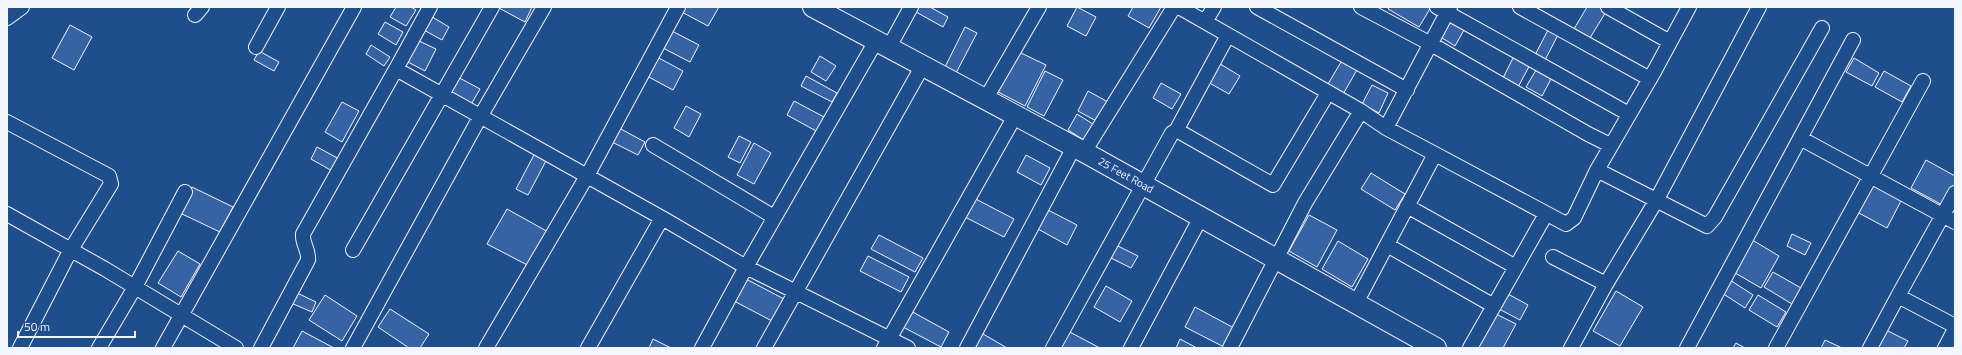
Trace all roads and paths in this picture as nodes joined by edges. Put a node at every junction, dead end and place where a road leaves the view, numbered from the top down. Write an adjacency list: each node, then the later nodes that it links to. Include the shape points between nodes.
1 (22, 7): 21 (street)
2 (278, 7): 29 (street)
3 (354, 7): 78 (street)
4 (430, 7): 31 (street)
5 (492, 7): 36 (street)
6 (544, 7): 41 (street)
7 (678, 7): 52 (street)
8 (813, 7): 28 (street, 25 Feet Road)
9 (911, 7): 28 (street)
10 (1039, 7): 37 (street)
11 (1174, 7): 48 (street)
12 (1179, 7): 22 (street)
13 (1214, 7): 22 (street)
14 (1256, 7): 34 (street)
15 (1361, 7): 27 (street)
16 (1520, 7): 32 (street)
17 (1608, 7): 26 (street)
18 (1689, 7): 26 (street)
19 (1759, 7): 56 (street)
20 (1445, 9): 27 (street); 39 (street)
21 (7, 17)
22 (1206, 22): 24 (street)
23 (1822, 28): 56 (street, via 1712,223 1707,226)
24 (1228, 35): 35 (street); 44 (street)
25 (1853, 40): 45 (street)
26 (1670, 42): 32 (street)
27 (1431, 44): 34 (street); 47 (street)
28 (882, 45): 30 (street, 25 Feet Road); 61 (street)
29 (256, 47)
30 (922, 67): 37 (street, 25 Feet Road); 74 (street)
31 (396, 69): 36 (street); 86 (street, via 303,234 302,240 309,252 308,260)
32 (1650, 79): 39 (street)
33 (1923, 81): 51 (street)
34 (1407, 90): 43 (street)
35 (1328, 93): 38 (street); 44 (street, via 1273,184)
36 (441, 94): 41 (street); 66 (street)
37 (985, 100): 40 (street, 25 Feet Road)
38 (1361, 111): 43 (street); 69 (street)
39 (1629, 114): 47 (street)
40 (1016, 116): 48 (street, 25 Feet Road); 81 (street)
41 (480, 117): 52 (street); 87 (street)
42 (7, 122): 67 (street, via 109,176 111,184)
43 (1386, 128): 49 (street)
44 (1176, 131): 53 (street, via 1172,133)
45 (1800, 138): 51 (street); 100 (street)
46 (653, 145): 61 (street)
47 (1610, 145): 50 (street)
48 (1079, 150): 53 (street, 25 Feet Road); 93 (street)
49 (1435, 154): 57 (street); 59 (street)
50 (1597, 170): 56 (street); 59 (street, via 1574,218 1569,223 1566,224)
51 (1871, 175): 60 (street); 101 (street)
52 (587, 176): 63 (street); 88 (street)
53 (1143, 185): 62 (street, 25 Feet Road); 94 (street)
54 (185, 192): 73 (street)
55 (1955, 193): 60 (street)
56 (1656, 201): 72 (street)
57 (1407, 206): 65 (street); 71 (street)
58 (7, 214): 67 (street)
59 (1546, 214): 71 (street)
60 (1942, 214): 64 (street); 75 (street)
61 (774, 217): 70 (street)
62 (1201, 217): 69 (street, 25 Feet Road); 95 (street)
63 (662, 218): 70 (street); 89 (street)
64 (1955, 222)
65 (1387, 245): 76 (street); 77 (street)
66 (353, 250)
67 (70, 251): 73 (street); 82 (street)
68 (1553, 256): 72 (street)
69 (1275, 258): 76 (street, 25 Feet Road); 96 (street)
70 (746, 267): 74 (street); 90 (street)
71 (1516, 267): 77 (street)
72 (1606, 284): 99 (street)
73 (135, 287): 78 (street); 83 (street)
74 (796, 291): 81 (street); 91 (street)
75 (1898, 296): 79 (street); 102 (street)
76 (1356, 303): 97 (street, 25 Feet Road)
77 (1494, 306): 98 (street)
78 (180, 316): 84 (street); 85 (street)
79 (1955, 326)
80 (1955, 329): 103 (street)
81 (887, 343): 92 (street)
82 (20, 348)
83 (99, 348)
84 (163, 348)
85 (236, 348)
86 (261, 348)
87 (353, 348)
88 (486, 348)
89 (588, 348)
90 (702, 348)
91 (764, 348)
92 (908, 348)
93 (967, 348)
94 (1053, 348)
95 (1131, 348)
96 (1230, 348)
97 (1436, 348)
98 (1470, 348)
99 (1571, 348)
100 (1687, 348)
101 (1776, 348)
102 (1870, 348)
103 (1945, 348)

